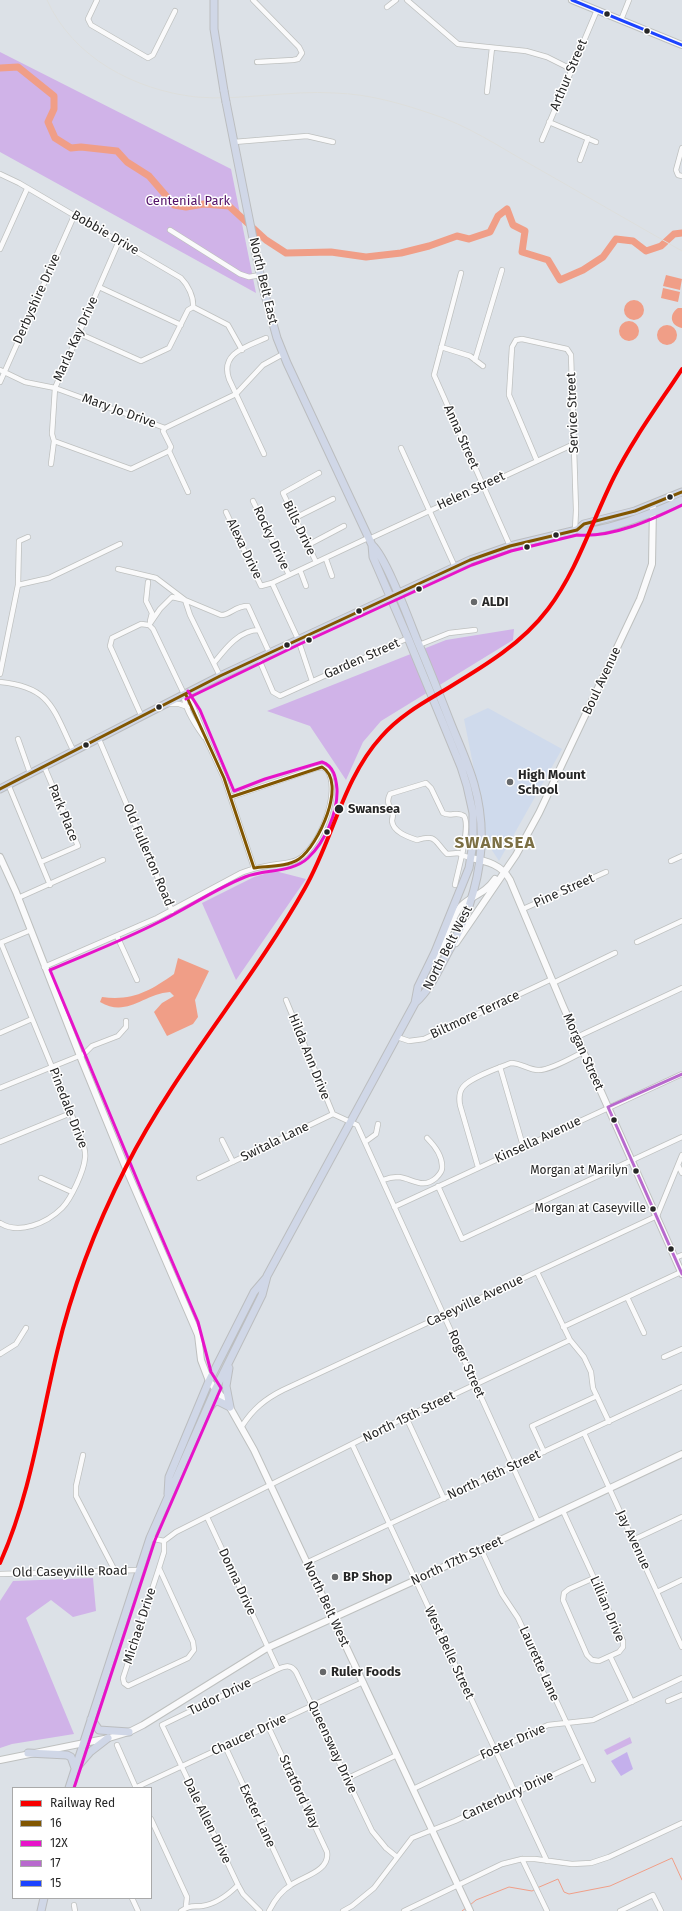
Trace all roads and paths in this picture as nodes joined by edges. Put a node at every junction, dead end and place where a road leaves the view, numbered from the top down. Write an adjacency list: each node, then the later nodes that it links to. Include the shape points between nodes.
1 (97, 0): 10 (street, via 88,19 91,25 148,58 153,55)
2 (214, 0): 20 (main road, North Belt East, bridge, via 214,29)
3 (253, 0): 14 (street, via 302,53 293,60)
4 (396, 0): 8 (street)
5 (407, 0): 13 (street, via 458,44)
6 (572, 0): 9 (street)
7 (629, 0): 11 (street)
8 (387, 7)
9 (597, 10): 11 (street); 15 (street, Arthur Street)
10 (175, 11)
11 (621, 20): 12 (street)
12 (682, 44)
13 (492, 48): 15 (street, via 526,51 548,57); 16 (street)
14 (257, 62)
15 (571, 69): 17 (street, Arthur Street)
16 (487, 92)
17 (549, 122): 18 (street); 19 (street, Arthur Street)
18 (588, 138): 22 (street); 24 (street)
19 (542, 140)
20 (234, 142): 21 (street, via 308,136); 34 (main road, North Belt East)
21 (333, 142)
22 (596, 142)
23 (682, 149): 26 (street, via 676,170 678,175)
24 (580, 160)
25 (0, 174): 27 (street, Bobbie Drive)
26 (682, 176)
27 (27, 189): 28 (street, Bobbie Drive); 31 (street)
28 (74, 216): 30 (street, Bobbie Drive); 45 (street, Derbyshire Drive)
29 (170, 230): 34 (street, via 240,274 249,277)
30 (119, 242): 35 (street, Marla Kay Drive); 36 (street, Bobbie Drive, via 181,278 193,300)
31 (0, 248)
32 (502, 270): 43 (street)
33 (461, 273): 40 (street, Anna Street)
34 (260, 275): 42 (main road, North Belt East)
35 (99, 287): 37 (street); 38 (street, Marla Kay Drive)
36 (193, 307): 37 (street, via 188,310); 41 (street, via 228,325)
37 (181, 325): 38 (street, via 169,348 141,361)
38 (78, 333): 47 (street, Marla Kay Drive)
39 (266, 338): 41 (street)
40 (441, 347): 43 (street); 58 (street, Anna Street, via 434,374)
41 (242, 350): 48 (street, via 229,359 226,369)
42 (283, 354): 48 (street, via 263,365); 72 (main road, North Belt East)
43 (475, 360): 44 (street)
44 (483, 366)
45 (2, 371): 46 (street, Derbyshire Drive); 47 (street, Mary Jo Drive, via 25,382)
46 (0, 382)
47 (55, 388): 49 (street, Mary Jo Drive); 50 (street, Marla Kay Drive, via 52,434)
48 (236, 394): 49 (street, Mary Jo Drive); 54 (street)
49 (165, 428): 53 (street, via 163,431 171,447)
50 (54, 441): 53 (street, via 131,469); 56 (street, Marla Kay Drive)
51 (574, 444): 55 (street, Helen Street); 55 (street, Service Street, via 571,355 567,349 522,339 516,340 512,347 509,395); 70 (street, Service Street)
52 (401, 448): 65 (street)
53 (169, 451): 59 (street)
54 (264, 454)
55 (537, 461): 58 (street, Helen Street)
56 (51, 464)
57 (319, 473): 68 (street, Bills Drive, via 282,493)
58 (483, 486): 65 (street, Helen Street); 75 (street, Anna Street)
59 (188, 492)
60 (682, 492): 64 (main road)
61 (333, 499): 68 (street)
62 (682, 500): 67 (main road)
63 (253, 501): 81 (street, Rocky Drive)
64 (653, 504): 67 (street, Boul Avenue); 70 (main road, via 584,524)
65 (429, 511): 72 (street, Helen Street); 78 (street)
66 (226, 512): 84 (street, Alexa Drive, via 261,586)
67 (654, 512): 70 (main road, via 592,530); 126 (street, Boul Avenue, via 654,554 645,589 548,796)
68 (295, 518): 74 (street, Bills Drive)
69 (344, 526): 74 (street)
70 (576, 530): 75 (main road)
71 (28, 537): 85 (street, via 19,541)
72 (370, 540): 76 (street, Helen Street); 87 (main road, North Belt East, via 373,557)
73 (120, 544): 85 (street, via 49,578)
74 (308, 545): 77 (street, Bills Drive)
75 (510, 546): 78 (main road)
76 (326, 559): 77 (street, Helen Street); 82 (street, Bills Drive)
77 (316, 562): 80 (street, Helen Street)
78 (455, 567): 87 (main road)
79 (118, 569): 88 (street, via 156,578)
80 (300, 570): 81 (street, Helen Street); 86 (street, Rocky Drive)
81 (288, 575): 84 (street, Helen Street)
82 (332, 576)
83 (148, 582): 89 (street, via 146,601 152,613)
84 (272, 583): 92 (street, Alexa Drive)
85 (18, 585): 98 (street)
86 (306, 586)
87 (394, 595): 92 (main road); 93 (main road, North Belt West); 94 (main road, North Belt West)
88 (185, 600): 89 (street, via 172,597); 90 (street, via 221,615 239,606 248,606); 97 (street)
89 (149, 625): 103 (street); 106 (street, via 141,624 112,638 110,646)
90 (259, 630): 95 (street); 97 (street, via 231,642)
91 (475, 630): 94 (street, Garden Street, via 449,633)
92 (298, 638): 95 (main road); 101 (street, Garden Street)
93 (408, 638): 100 (main road, North Belt West); 101 (street, Garden Street)
94 (419, 645): 100 (main road, North Belt West)
95 (269, 652): 96 (main road)
96 (258, 657): 99 (main road); 101 (street, via 276,696)
97 (214, 663): 99 (street)
98 (0, 674)
99 (220, 676): 103 (main road)
100 (428, 677): 107 (main road, North Belt West)
101 (312, 681)
102 (0, 682): 111 (street, via 24,685 40,693 53,710)
103 (184, 694): 104 (main road); 105 (street); 109 (street)
104 (163, 704): 105 (street); 106 (main road)
105 (188, 707): 109 (street)
106 (141, 715): 108 (main road)
107 (444, 716): 120 (main road, North Belt West, via 470,799 474,832); 121 (main road, North Belt West, via 469,768 476,792 481,822)
108 (98, 737): 111 (main road); 135 (street, Old Fullerton Road)
109 (206, 739): 116 (street)
110 (18, 740): 113 (street)
111 (73, 750): 112 (main road)
112 (44, 766): 113 (main road); 124 (street, Park Place, via 78,846)
113 (30, 773): 114 (main road)
114 (8, 784): 115 (main road); 124 (street)
115 (0, 789)
116 (231, 797): 125 (street); 125 (street, via 317,768 325,768 329,772 333,788 331,802 314,844 301,858 292,862)
117 (461, 855): 117 (street, via 466,820 461,813 443,814 429,785 419,784 390,794 388,801 392,821 399,832 417,840 425,836 431,837 447,854); 120 (street); 130 (street)
118 (682, 856): 123 (street)
119 (0, 857): 132 (street)
120 (471, 858): 121 (street); 143 (main road, North Belt West, via 465,881)
121 (480, 859): 126 (street); 133 (main road, North Belt West)
122 (103, 860): 129 (street)
123 (671, 861)
124 (41, 862): 129 (street)
125 (254, 868): 135 (street)
126 (503, 871): 128 (street, Boul Avenue); 131 (street, Morgan Street); 133 (street, Boul Avenue, via 488,888)
127 (606, 872): 134 (street, Pine Street)
128 (498, 882): 131 (street); 142 (street, Boul Avenue)
129 (50, 885): 132 (street)
130 (455, 885)
131 (513, 885): 134 (street, Morgan Street)
132 (18, 898): 137 (street)
133 (472, 899): 142 (main road, North Belt West); 143 (street, Boul Avenue, via 459,909 436,957)
134 (523, 909): 146 (street, Morgan Street)
135 (172, 911): 138 (street, Old Fullerton Road)
136 (682, 921): 139 (street)
137 (30, 930): 140 (street); 144 (street)
138 (117, 936): 144 (street, Old Fullerton Road); 145 (street)
139 (637, 942)
140 (0, 943): 150 (street, Pinedale Drive)
141 (615, 953): 146 (street, Biltmore Terrace)
142 (444, 960): 149 (main road, North Belt West, via 426,992)
143 (431, 962): 149 (main road, North Belt West, via 418,987)
144 (44, 967): 156 (street)
145 (137, 980)
146 (553, 981): 153 (street, Biltmore Terrace, via 424,1039 409,1041); 154 (street, Morgan Street)
147 (682, 988): 154 (street)
148 (286, 1000): 163 (street, Hilda Ann Drive)
149 (415, 1003): 153 (main road, North Belt West)
150 (32, 1019): 152 (street); 157 (street, Pinedale Drive)
151 (126, 1021): 156 (street, via 123,1032 92,1046)
152 (0, 1033)
153 (396, 1037): 164 (main road, North Belt West)
154 (577, 1037): 155 (street, Morgan Street)
155 (583, 1052): 158 (street, via 546,1069 538,1070 517,1063); 161 (street, Morgan Street)
156 (80, 1056): 157 (street); 201 (street, via 147,1220 198,1335 201,1360)
157 (52, 1067): 160 (street); 162 (street, Pinedale Drive)
158 (500, 1067): 171 (street); 176 (street, via 470,1081 463,1087 459,1096)
159 (682, 1074): 161 (street, Kinsella Avenue)
160 (0, 1088)
161 (608, 1107): 171 (street, Kinsella Avenue); 173 (street, Morgan Street)
162 (71, 1113): 169 (street); 182 (street, Pinedale Drive, via 86,1157)
163 (333, 1114): 164 (street); 174 (street, Switala Lane)
164 (351, 1121): 170 (street, Roger Street, via 360,1130); 190 (main road, North Belt West)
165 (378, 1124): 170 (street, via 376,1134)
166 (682, 1137): 173 (street)
167 (427, 1138): 180 (street, via 436,1146 442,1164 437,1177 424,1184 398,1177)
168 (222, 1140): 174 (street)
169 (0, 1142)
170 (365, 1142): 180 (street, Roger Street)
171 (523, 1146): 176 (street, Kinsella Avenue)
172 (682, 1155): 175 (street)
173 (632, 1160): 181 (street, via 462,1239); 184 (street, Morgan Street)
174 (233, 1162): 179 (street, Switala Lane)
175 (678, 1165): 177 (street); 184 (street)
176 (478, 1167): 181 (street, Kinsella Avenue)
177 (682, 1173)
178 (41, 1178): 182 (street)
179 (199, 1178)
180 (383, 1180): 183 (street, Roger Street)
181 (438, 1186): 183 (street, Kinsella Avenue)
182 (72, 1192): 185 (street, Pinedale Drive, via 62,1208 36,1224 19,1229)
183 (394, 1207): 192 (street, Roger Street)
184 (656, 1216): 187 (street, Morgan Street); 188 (street, Caseyville Avenue)
185 (0, 1223)
186 (682, 1255): 187 (street)
187 (675, 1258): 189 (street, Morgan Street)
188 (537, 1272): 192 (street, Caseyville Avenue); 193 (street)
189 (681, 1273): 191 (street)
190 (267, 1276): 200 (main road, North Belt West, via 262,1296); 201 (main road, North Belt West, via 254,1292)
191 (627, 1297): 193 (street); 195 (street)
192 (444, 1315): 202 (street, Roger Street); 210 (street, Caseyville Avenue, via 266,1399)
193 (563, 1327): 196 (street)
194 (26, 1328): 198 (street, via 16,1344)
195 (644, 1333)
196 (570, 1340): 202 (street, North 15th Street); 205 (street, via 584,1357)
197 (682, 1349): 199 (street)
198 (0, 1354)
199 (664, 1357)
200 (230, 1359): 204 (main road, North Belt West); 206 (main road, via 226,1386)
201 (209, 1381): 204 (street, North Belt West); 219 (main road, via 169,1477)
202 (475, 1384): 208 (street, North 15th Street); 216 (street, Roger Street)
203 (682, 1387): 209 (street, North 16th Street)
204 (216, 1388): 206 (street, North Belt West); 207 (main road)
205 (597, 1396): 209 (street); 213 (street, via 532,1426)
206 (230, 1407): 207 (main road, via 214,1402); 210 (street, North Belt West)
207 (204, 1415): 219 (main road)
208 (406, 1418): 212 (street, North 15th Street); 220 (street)
209 (608, 1422): 211 (street, North 16th Street)
210 (242, 1426): 217 (street, North Belt West)
211 (584, 1433): 213 (street, North 16th Street); 218 (street, Jay Avenue)
212 (352, 1444): 217 (street, North 15th Street); 225 (street, West Belle Street)
213 (544, 1452): 216 (street, North 16th Street)
214 (682, 1454): 218 (street, North 17th Street)
215 (83, 1455): 233 (street, via 76,1496)
216 (512, 1467): 220 (street, North 16th Street); 224 (street, Roger Street)
217 (270, 1484): 222 (street); 230 (street, North Belt West)
218 (610, 1489): 221 (street, North 17th Street); 228 (street, Jay Avenue)
219 (168, 1495): 226 (main road)
220 (444, 1498): 225 (street, North 16th Street)
221 (563, 1511): 224 (street, North 17th Street); 235 (street, Lillian Drive)
222 (207, 1516): 227 (street); 241 (street, Donna Drive)
223 (682, 1517): 228 (street)
224 (538, 1522): 229 (street, North 17th Street)
225 (390, 1524): 230 (street, North 16th Street); 236 (street, West Belle Street)
226 (150, 1538): 227 (street); 232 (main road)
227 (164, 1540): 231 (street, Michael Drive, via 164,1552)
228 (633, 1540): 238 (street, Jay Avenue)
229 (481, 1549): 236 (street, North 17th Street); 251 (street, Laurette Lane, via 502,1594 518,1618)
230 (306, 1563): 239 (street, North Belt West)
231 (159, 1568): 231 (street, Michael Drive, via 123,1678 128,1686 188,1658 194,1650 194,1642)
232 (139, 1570): 233 (street, Old Caseyville Road); 250 (main road)
233 (115, 1571): 234 (street, Old Caseyville Road)
234 (0, 1574)
235 (594, 1578): 242 (street, Lillian Drive, via 623,1641 623,1647 619,1652); 242 (street, via 569,1589 564,1593 563,1600 587,1655 592,1660 599,1661)
236 (416, 1580): 239 (street, North 17th Street); 259 (street, West Belle Street)
237 (682, 1580): 238 (street)
238 (657, 1592): 240 (street, Jay Avenue)
239 (332, 1618): 241 (street, North 17th Street); 245 (street, North Belt West)
240 (682, 1647)
241 (267, 1648): 243 (street); 254 (street, North 17th Street)
242 (610, 1656): 248 (street, Lillian Drive)
243 (278, 1669): 249 (street, Queensway Drive, via 293,1667); 252 (street, Tudor Drive)
244 (682, 1678): 248 (street, Foster Drive)
245 (363, 1682): 249 (street, Chaucer Drive); 261 (street, North Belt West)
246 (682, 1695): 247 (street)
247 (668, 1701)
248 (632, 1702): 251 (street, Foster Drive, via 593,1720)
249 (312, 1705): 253 (street, Chaucer Drive); 266 (street, Queensway Drive)
250 (91, 1719): 254 (main road, via 99,1730); 256 (main road)
251 (566, 1724): 259 (street, Foster Drive, via 548,1726); 263 (street, Laurette Lane)
252 (162, 1725): 264 (street, Dale Allen Drive)
253 (268, 1726): 258 (street, Chaucer Drive); 280 (street, Stratford Way, via 328,1859 325,1866)
254 (129, 1732): 255 (street, North 17th Street)
255 (108, 1738): 256 (street, North 17th Street); 265 (main road)
256 (83, 1742): 260 (street, North 17th Street); 265 (main road)
257 (117, 1745): 269 (street)
258 (225, 1746): 264 (street, Chaucer Drive); 280 (street, Exeter Lane)
259 (495, 1750): 271 (street, Foster Drive); 272 (street, West Belle Street)
260 (28, 1754): 262 (street, North 17th Street); 265 (main road, via 67,1755 71,1757)
261 (397, 1756): 266 (street); 271 (street, North Belt West)
262 (0, 1760)
263 (583, 1760): 267 (street, Laurette Lane); 272 (street, Canterbury Drive)
264 (181, 1766): 270 (street, Chaucer Drive); 279 (street, Dale Allen Drive)
265 (75, 1768): 268 (main road)
266 (346, 1779): 276 (street, Queensway Drive, via 372,1831)
267 (593, 1780)
268 (69, 1787)
269 (136, 1787)
270 (138, 1787)
271 (413, 1789): 275 (street, North Belt West)
272 (516, 1793): 275 (street, Canterbury Drive); 278 (street, West Belle Street)
273 (152, 1822): 285 (street, via 187,1897)
274 (682, 1823): 278 (street, via 591,1863)
275 (432, 1830): 276 (street, Canterbury Drive, via 412,1838); 281 (street, North Belt West)
276 (397, 1857): 293 (street, Canterbury Drive, via 374,1888)
277 (522, 1859): 278 (street); 281 (street, via 502,1864); 296 (street)
278 (547, 1861)
279 (238, 1885): 285 (street, via 218,1901 202,1906); 291 (street, Dale Allen Drive)
280 (290, 1885): 292 (street, via 274,1900)
281 (458, 1886): 286 (street); 295 (street, North Belt West)
282 (44, 1899): 287 (main road)
283 (132, 1899): 289 (street)
284 (74, 1905): 288 (street)
285 (186, 1906): 290 (street)
286 (411, 1910): 294 (street)
287 (41, 1911)
288 (75, 1911)
289 (138, 1911)
290 (181, 1911)
291 (260, 1911)
292 (269, 1911)
293 (343, 1911)
294 (404, 1911)
295 (470, 1911)
296 (547, 1911)
297 (620, 1911): 298 (street, via 653,1895)
298 (661, 1911)

